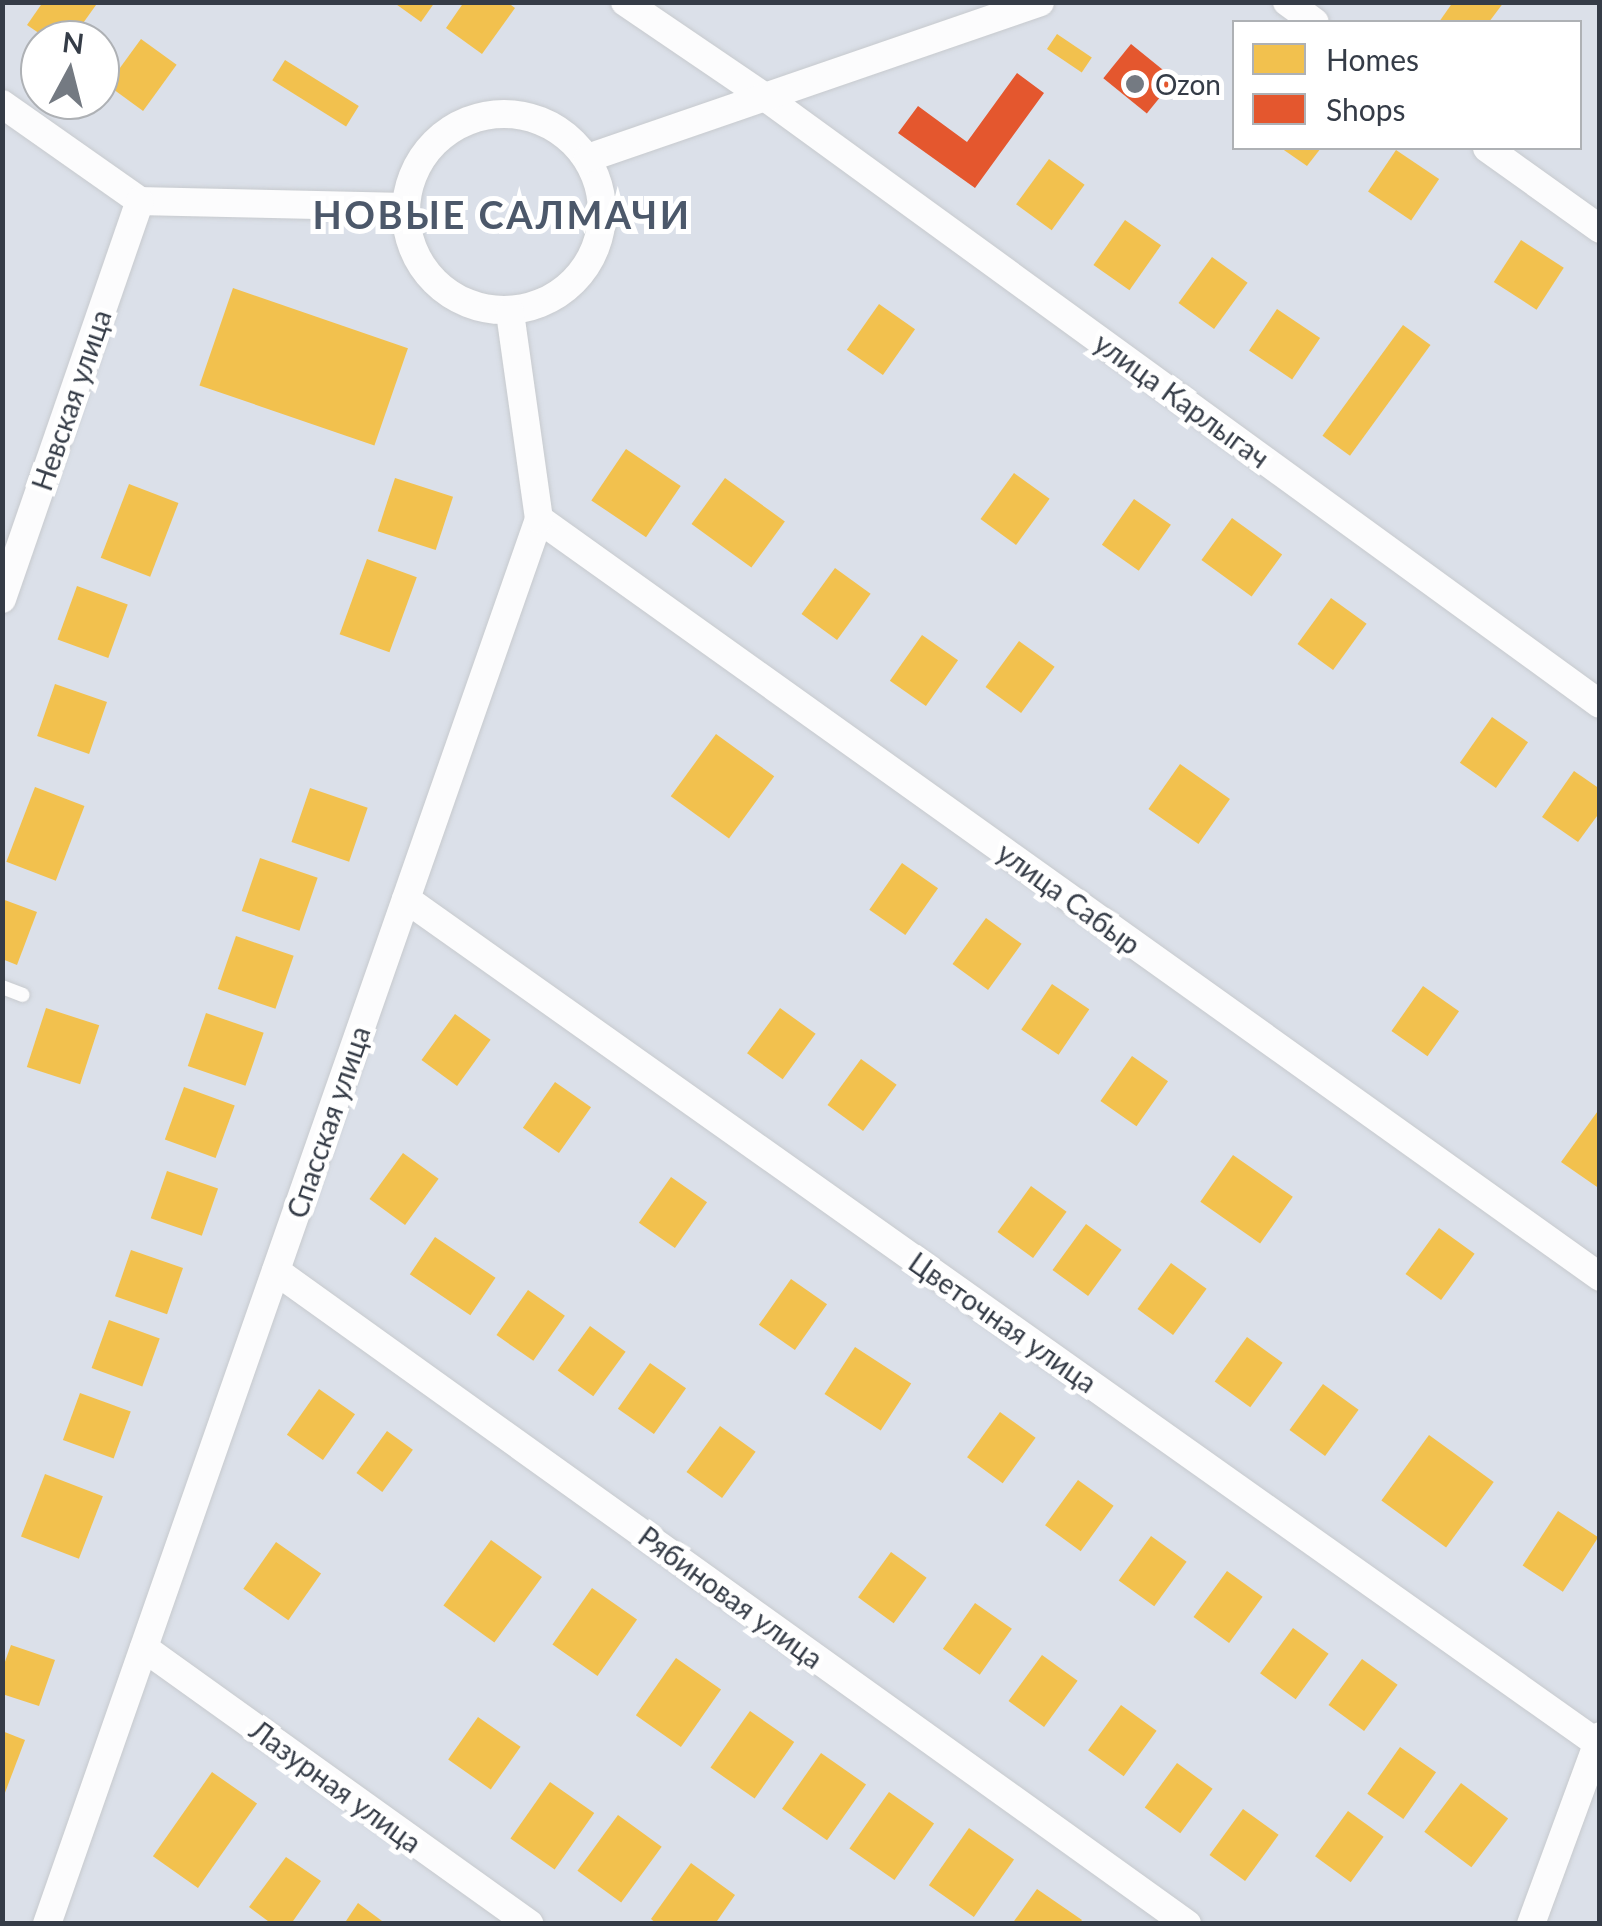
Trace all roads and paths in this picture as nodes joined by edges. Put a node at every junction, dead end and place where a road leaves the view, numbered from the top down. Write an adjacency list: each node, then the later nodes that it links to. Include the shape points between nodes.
1 (625, 2): 5 (street, улица Карлыгач)
2 (1040, 2): 5 (street)
3 (1287, 2): 4 (street)
4 (1312, 20)
5 (765, 97): 8 (street); 15 (street, улица Карлыгач)
6 (2, 104): 9 (street)
7 (1490, 150): 11 (street)
8 (588, 158): 10 (street, via 558,128 520,113 478,116 441,134 415,167); 12 (street, via 603,196 601,238 582,274 550,301)
9 (140, 201): 10 (street); 14 (street, Невская улица)
10 (404, 207): 12 (street, via 411,248 434,283 468,305)
11 (1600, 229)
12 (510, 312): 13 (street, Спасская улица)
13 (539, 519): 16 (street, Спасская улица); 20 (street, улица Сабыр)
14 (4, 589)
15 (1600, 704)
16 (406, 899): 19 (street, Спасская улица); 22 (street, Цветочная улица)
17 (2, 987): 18 (lane)
18 (24, 994)
19 (276, 1271): 21 (street, Спасская улица); 25 (street, Рябиновая улица)
20 (1600, 1277)
21 (144, 1648): 23 (street, Спасская улица); 24 (street, Лазурная улица)
22 (1599, 1741): 26 (street)
23 (47, 1924)
24 (529, 1924)
25 (1187, 1924)
26 (1531, 1924)

